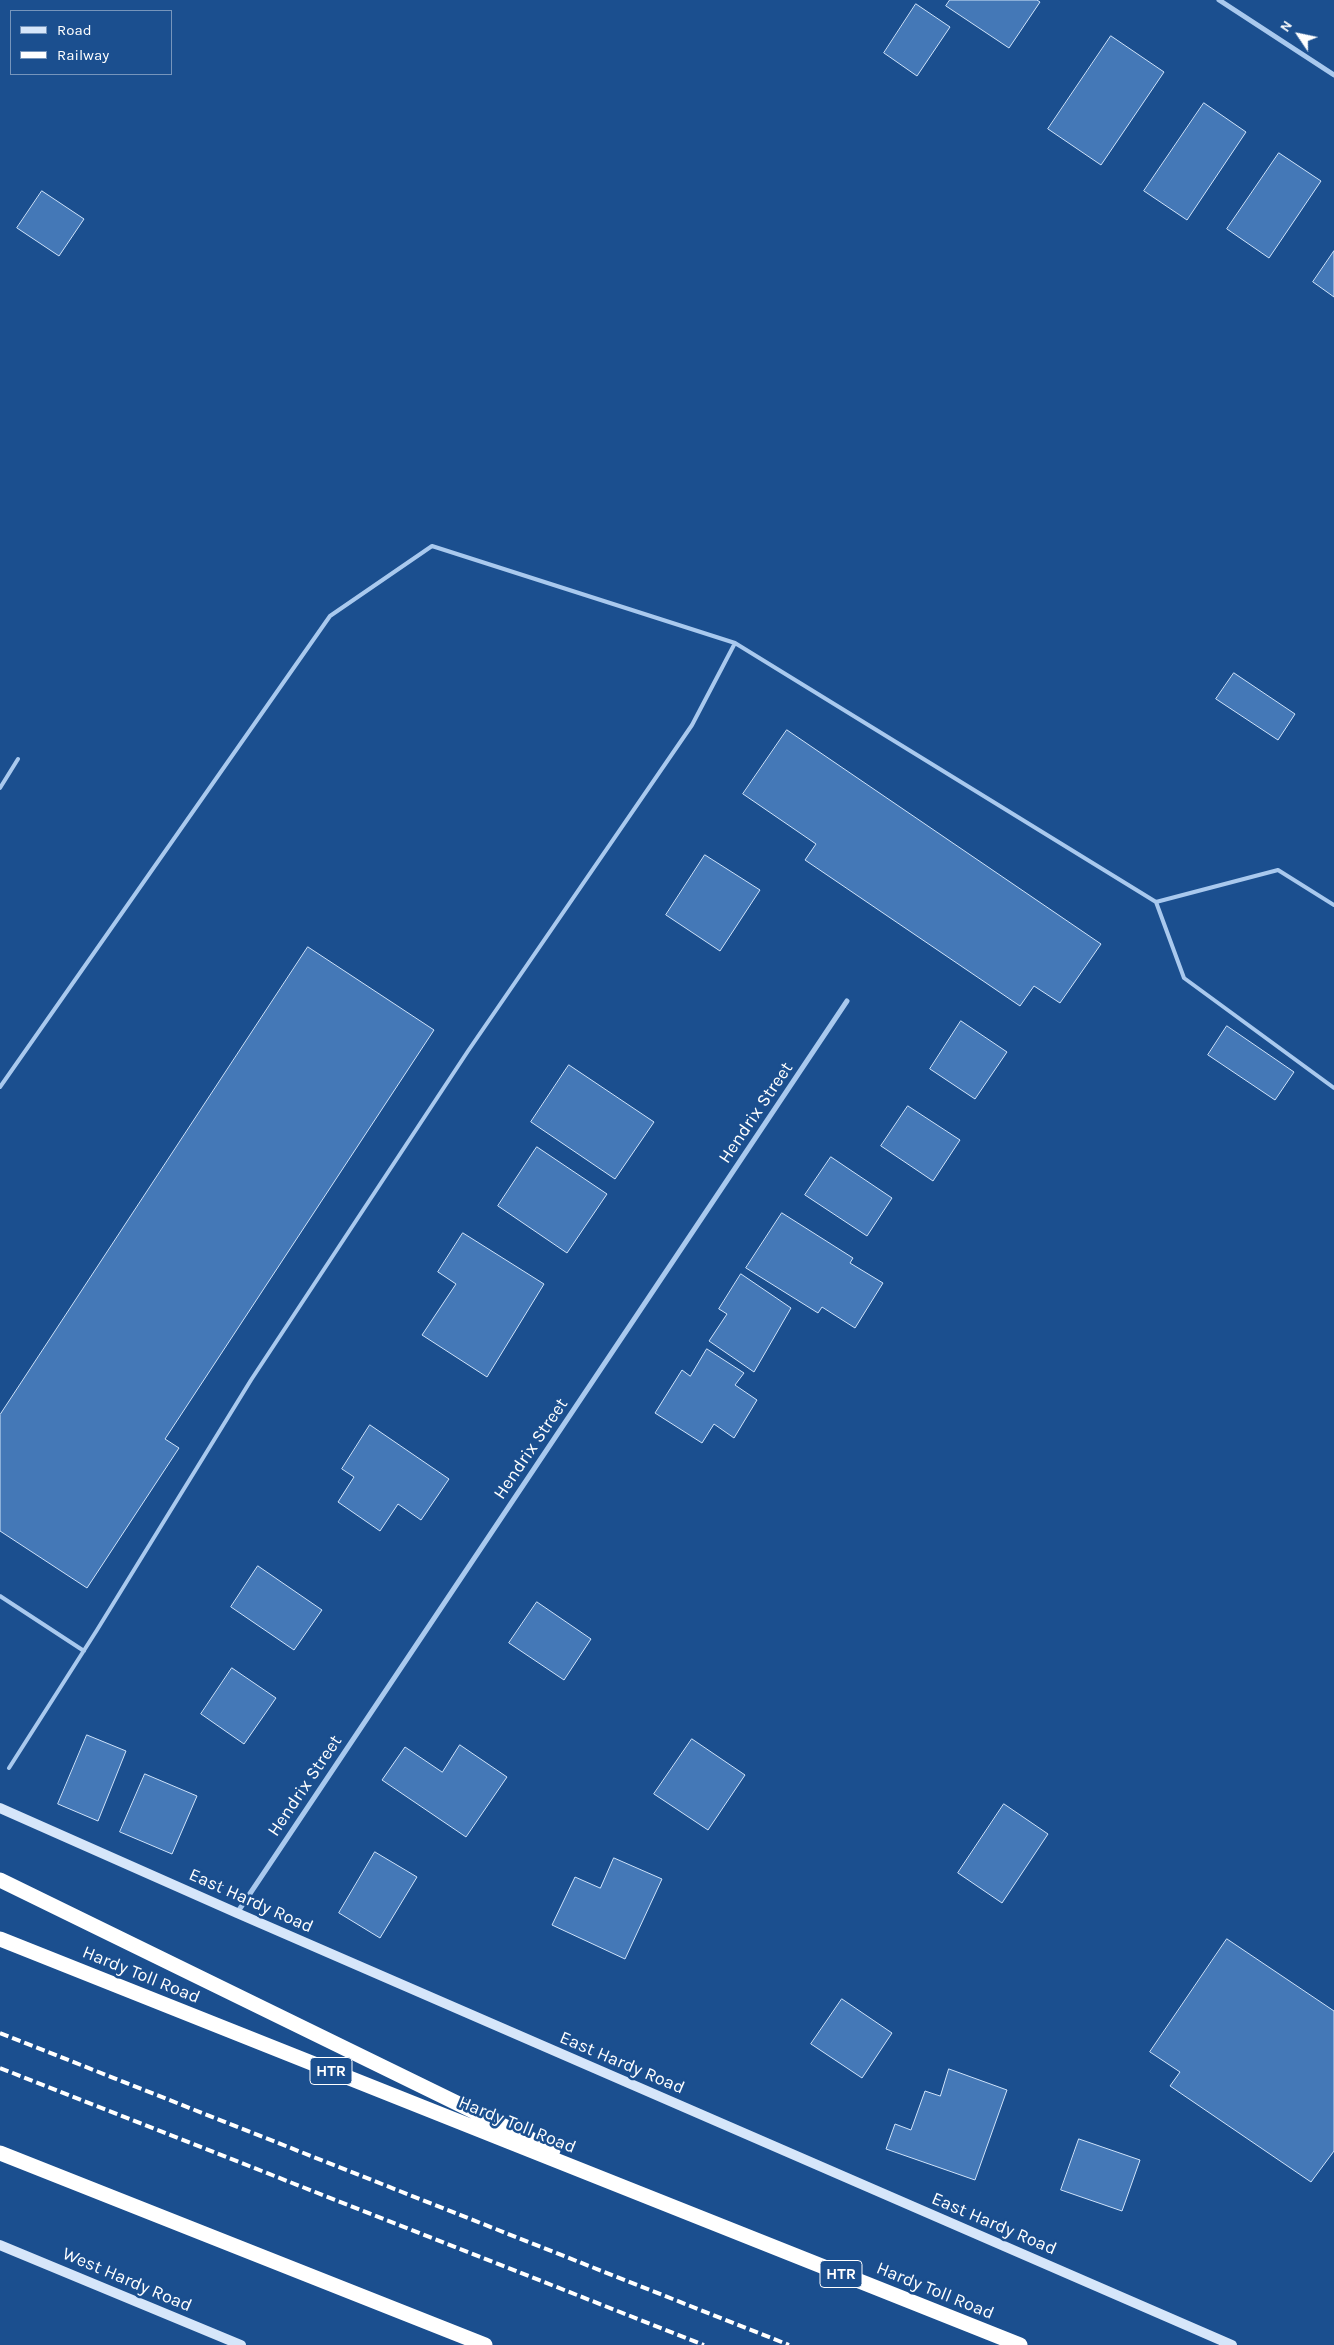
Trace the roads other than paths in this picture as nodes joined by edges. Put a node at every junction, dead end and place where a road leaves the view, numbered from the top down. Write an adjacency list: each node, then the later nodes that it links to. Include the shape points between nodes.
1 (1219, 0): 2 (street)
2 (1334, 75)
3 (735, 643): 6 (lane); 9 (lane, via 432,546 330,616); 12 (lane, via 692,726 468,1051 251,1380)
4 (18, 760): 5 (lane)
5 (0, 788)
6 (1156, 902): 7 (lane, via 1278,870); 10 (lane, via 1184,978)
7 (1334, 905)
8 (847, 1001): 16 (street, Hendrix Street)
9 (0, 1087)
10 (1334, 1088)
11 (0, 1596): 12 (lane)
12 (84, 1651): 13 (lane)
13 (9, 1768)
14 (0, 1808): 16 (main road, East Hardy Road)
15 (0, 1880): 19 (highway)
16 (237, 1913): 24 (main road, East Hardy Road)
17 (0, 1939): 19 (highway, Hardy Toll Road / HTR)
18 (0, 2153): 22 (highway)
19 (662, 2203): 23 (highway, Hardy Toll Road / HTR)
20 (0, 2245): 21 (main road, West Hardy Road)
21 (240, 2345)
22 (485, 2345)
23 (1020, 2345)
24 (1232, 2345)

